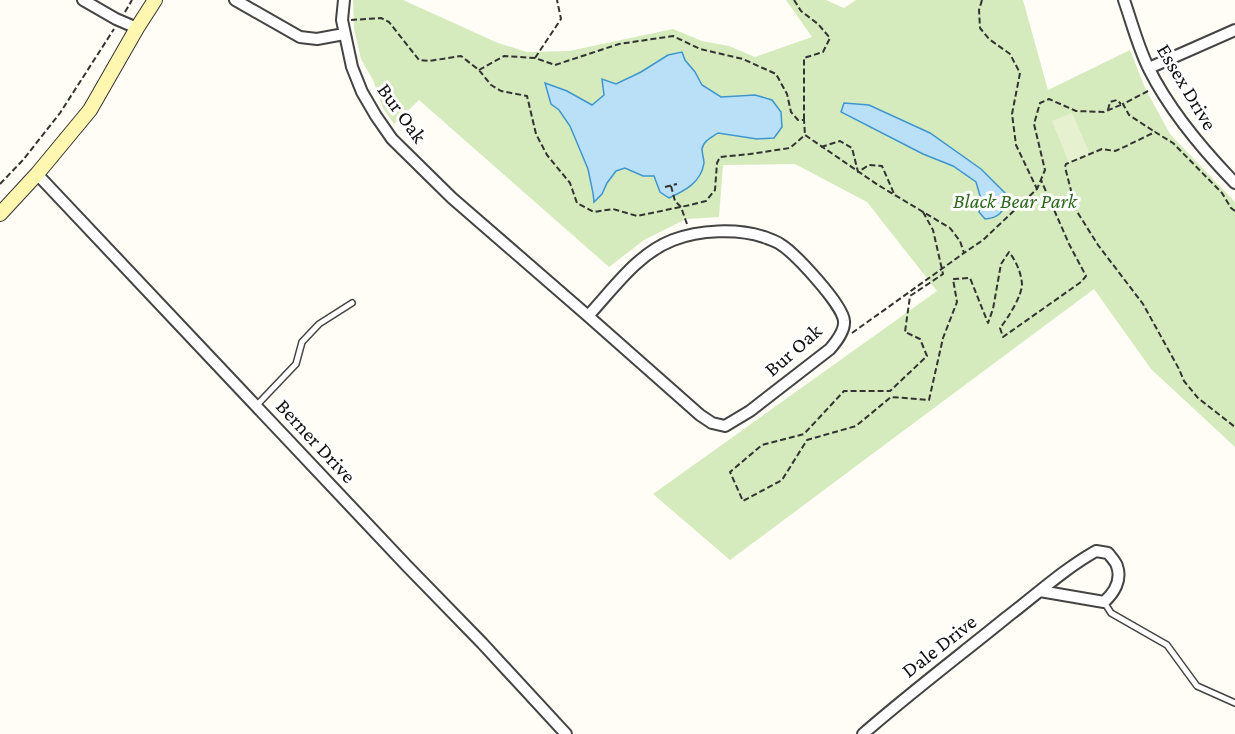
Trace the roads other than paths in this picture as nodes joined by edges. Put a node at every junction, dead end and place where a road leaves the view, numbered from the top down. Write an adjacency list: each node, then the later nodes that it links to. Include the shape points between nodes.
1 (83, 0): 6 (street)
2 (155, 0): 6 (street)
3 (235, 0): 8 (street, via 300,37 317,39)
4 (344, 0): 8 (street, Bur Oak)
5 (1124, 0): 9 (street, Essex Drive)
6 (137, 28): 10 (street, via 90,110)
7 (1235, 30): 9 (street)
8 (344, 34): 14 (street, Bur Oak, via 362,92 393,140 452,198)
9 (1149, 68): 11 (street, Essex Drive, via 1198,144)
10 (37, 174): 12 (street); 15 (street, Berner Drive)
11 (1235, 183)
12 (0, 214)
13 (352, 303): 15 (lane, via 319,324 302,342 296,364)
14 (588, 316): 14 (street, Bur Oak, via 637,262 671,241 702,232 741,233 779,243 806,267 833,300 844,321 830,349 725,426 700,415)
15 (256, 406): 19 (street, Berner Drive)
16 (1040, 591): 17 (street); 17 (street, Dale Drive, via 1085,557 1096,551 1108,553 1117,565 1118,578 1114,593); 20 (street, Dale Drive)
17 (1104, 602): 18 (lane, via 1110,613 1167,645 1197,686)
18 (1235, 703)
19 (566, 734)
20 (863, 734)

